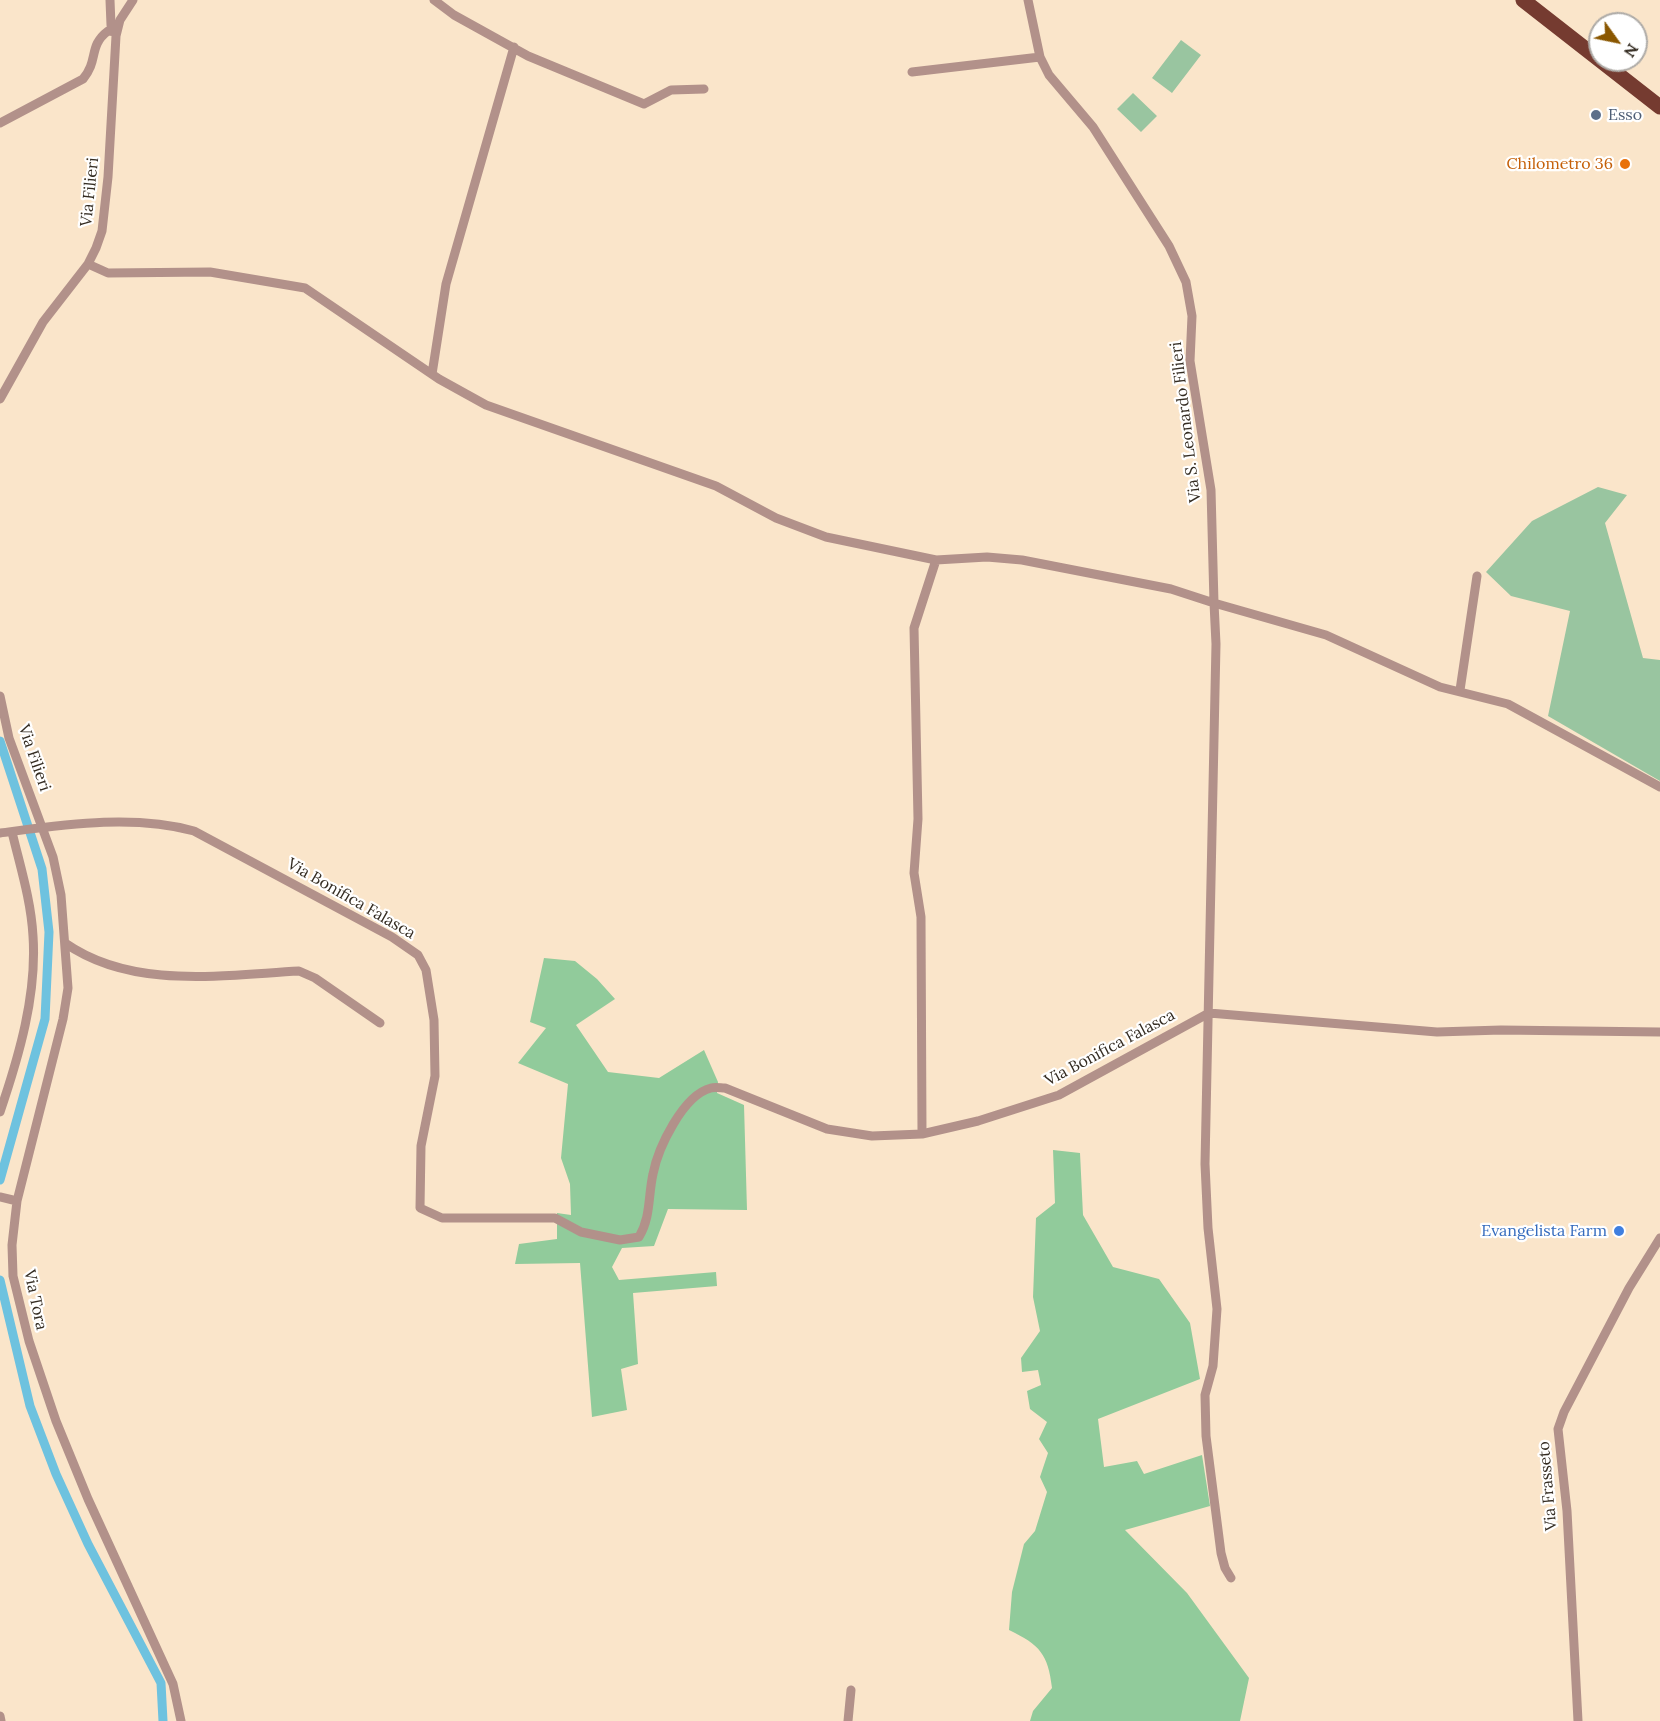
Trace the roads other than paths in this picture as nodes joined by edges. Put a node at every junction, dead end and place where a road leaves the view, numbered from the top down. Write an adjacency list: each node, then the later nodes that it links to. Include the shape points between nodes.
1 (110, 0): 6 (street, via 111,25)
2 (133, 0): 6 (street, Via Filieri)
3 (434, 0): 7 (street)
4 (1028, 0): 8 (street, Via S. Leonardo Filieri)
5 (1523, 0): 11 (highway)
6 (117, 32): 12 (street, via 108,32 96,45 93,68 83,79); 13 (street, Via Filieri, via 102,231)
7 (514, 47): 10 (street, via 555,69 644,104 671,90); 14 (street, via 446,284)
8 (1040, 57): 9 (street); 18 (street, Via S. Leonardo Filieri, via 1049,75 1093,127 1169,246 1190,298 1190,361 1211,490)
9 (912, 72)
10 (704, 89)
11 (1660, 107)
12 (0, 123)
13 (88, 264): 14 (street, via 108,273 210,272 305,288); 15 (street, Via Filieri, via 42,322)
14 (432, 374): 16 (street, via 486,405 717,486 776,518 826,537)
15 (0, 399)
16 (936, 560): 18 (street, via 1022,560 1171,589); 30 (street, via 915,628 918,819 914,873 921,917)
17 (1477, 576): 19 (street)
18 (1214, 603): 19 (street, via 1326,635 1440,687); 26 (street, Via S. Leonardo Filieri)
19 (1460, 690): 21 (street, via 1508,704)
20 (0, 696): 22 (street, Via Filieri, via 9,738)
21 (1660, 787)
22 (40, 828): 23 (street); 25 (street, Via Tora, via 61,895); 30 (street, Via Bonifica Falasca, via 166,823 194,831 392,937 417,955 426,970 434,1020 435,1076 421,1146 418,1186 420,1208 428,1214 442,1218 555,1218 581,1232 620,1240 639,1237 647,1223 653,1174 664,1141 694,1098 711,1088 725,1088 827,1129 872,1136)
23 (15, 831): 24 (street); 29 (street, via 30,906 33,979 17,1057)
24 (0, 833)
25 (65, 943): 27 (street, via 95,961 162,976 299,970); 32 (street, Via Tora, via 68,988 63,1019)
26 (1209, 1013): 28 (street, via 1437,1032); 30 (street, Via Bonifica Falasca, via 1059,1095); 34 (street, Via S. Leonardo Filieri, via 1205,1164 1217,1309 1205,1415 1221,1553)
27 (380, 1023)
28 (1660, 1032)
29 (0, 1112)
30 (922, 1134)
31 (0, 1197): 32 (street)
32 (15, 1201): 38 (street, Via Tora, via 13,1276 29,1341 88,1499 173,1684)
33 (1660, 1238): 40 (street, Via Frasseto, via 1629,1288 1563,1412 1558,1429 1567,1511)
34 (1231, 1578)
35 (852, 1690): 39 (street)
36 (0, 1716): 37 (street)
37 (1, 1721)
38 (182, 1721)
39 (849, 1721)
40 (1578, 1721)

